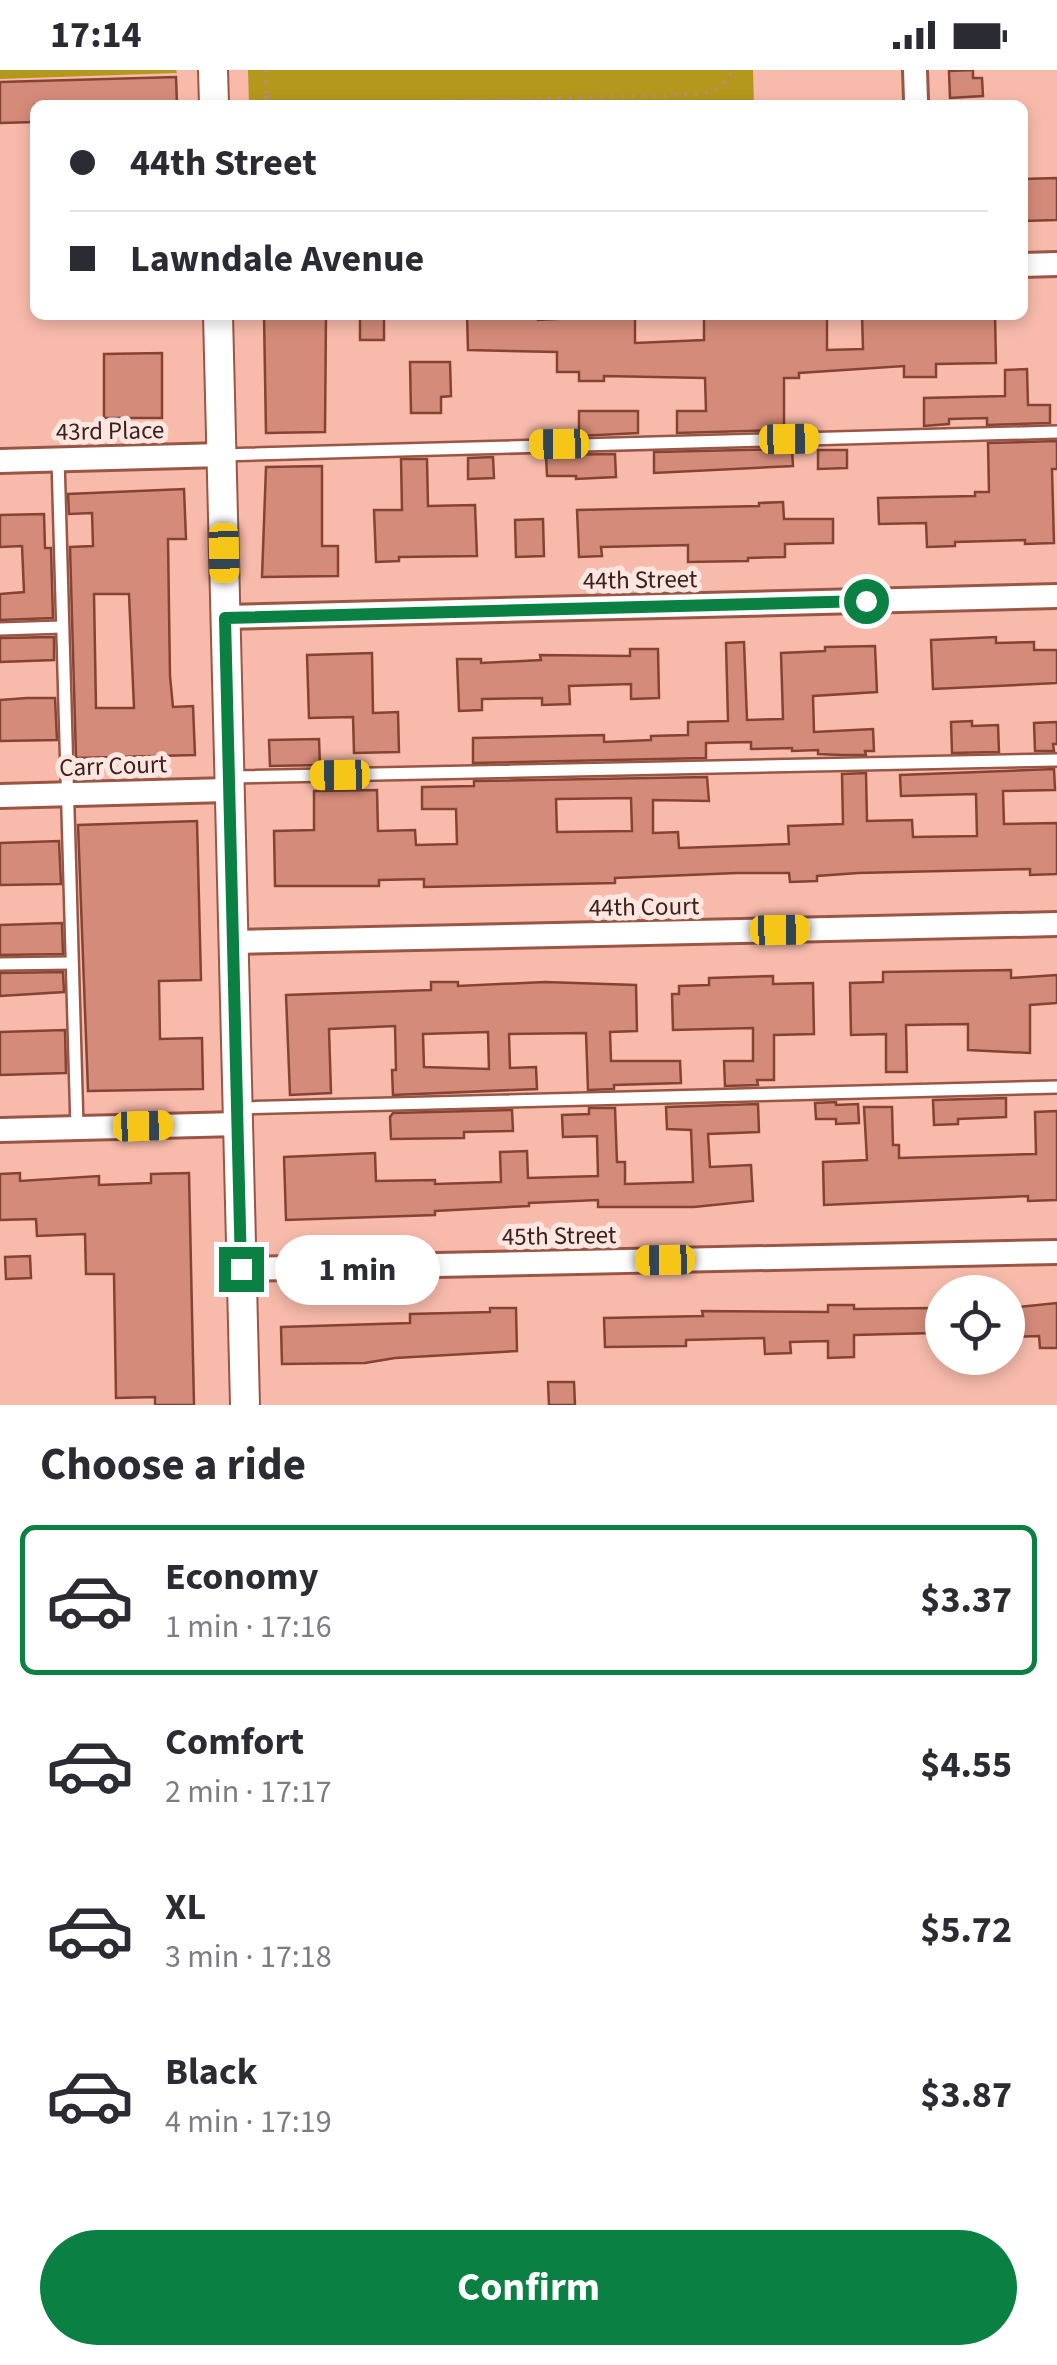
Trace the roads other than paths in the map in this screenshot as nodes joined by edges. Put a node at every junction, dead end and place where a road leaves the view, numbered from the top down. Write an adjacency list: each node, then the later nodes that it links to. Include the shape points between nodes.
1 (214, 70): 3 (street)
2 (915, 70): 4 (street)
3 (214, 100)
4 (916, 100)
5 (1057, 264): 6 (street)
6 (1028, 265)
7 (218, 320): 9 (street)
8 (1057, 432): 9 (lane)
9 (222, 456): 10 (street, 43rd Place); 13 (street)
10 (58, 459): 11 (street, 43rd Place); 14 (lane)
11 (0, 460)
12 (1057, 596): 13 (street, 44th Street)
13 (225, 618): 17 (street)
14 (62, 627): 15 (lane); 18 (lane)
15 (0, 629)
16 (1057, 760): 17 (lane)
17 (228, 783): 18 (street, Carr Court); 21 (street)
18 (66, 794): 19 (street, Carr Court); 22 (lane)
19 (0, 796)
20 (1057, 924): 21 (street, 44th Court)
21 (233, 942): 25 (street)
22 (71, 963): 23 (lane); 26 (lane)
23 (0, 964)
24 (1057, 1087): 25 (lane)
25 (237, 1116): 26 (street); 29 (street)
26 (76, 1128): 27 (street)
27 (0, 1130)
28 (1057, 1252): 29 (street, 45th Street)
29 (241, 1269): 30 (street)
30 (245, 1405)

